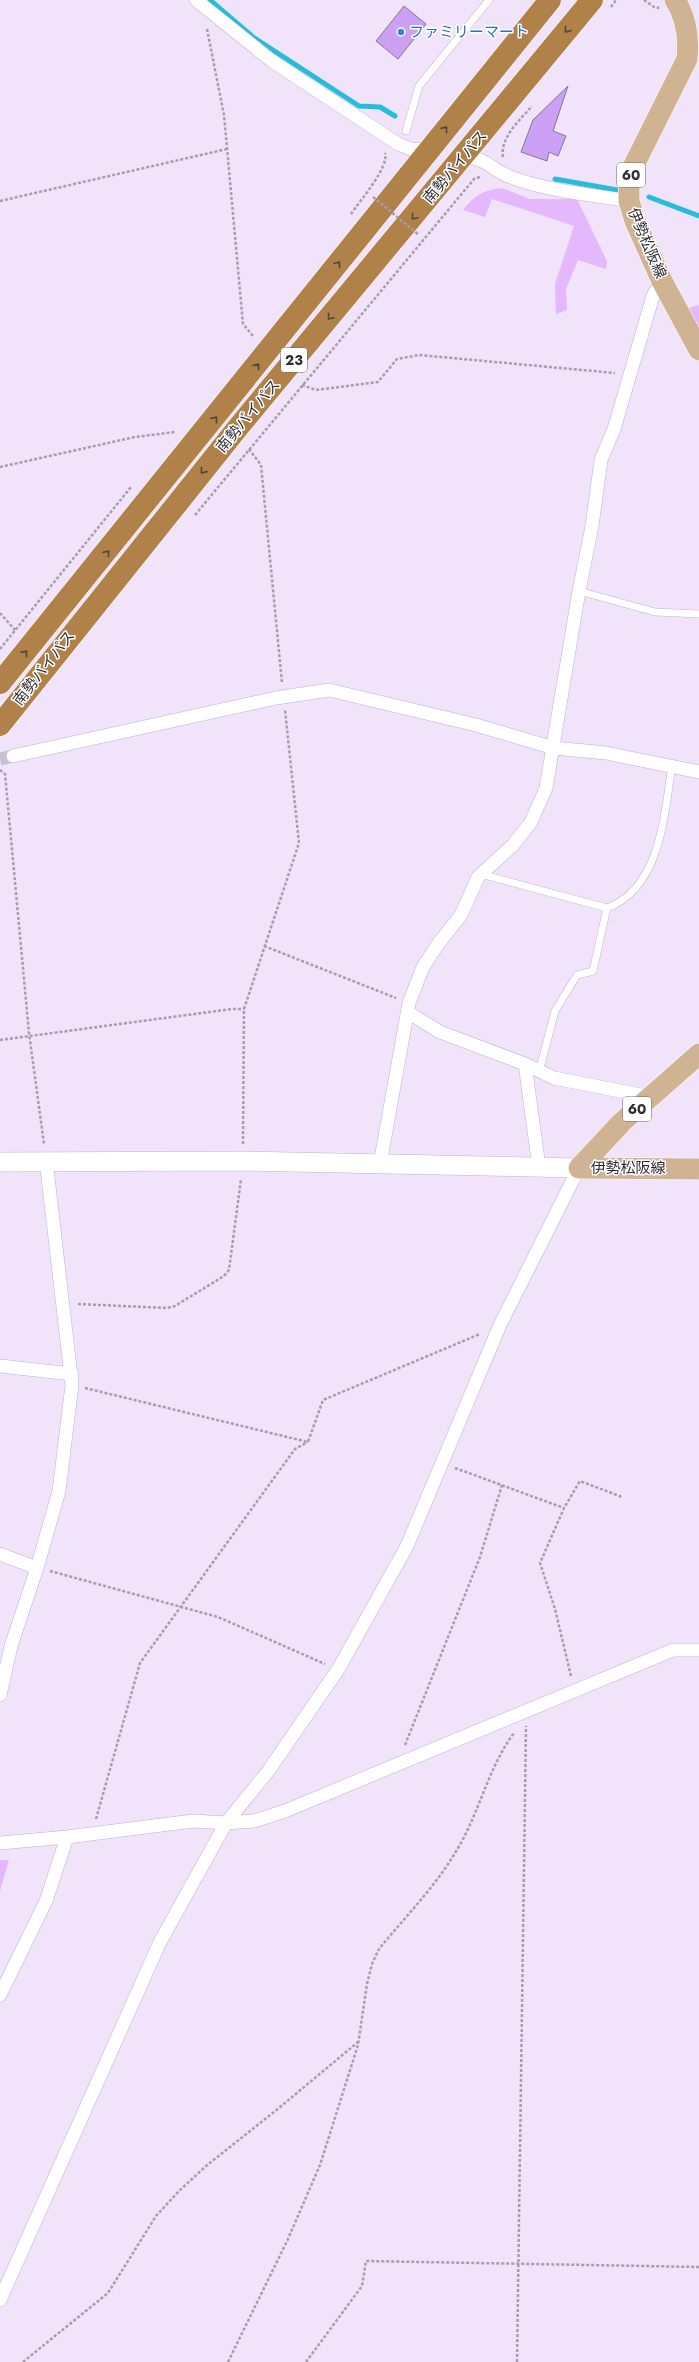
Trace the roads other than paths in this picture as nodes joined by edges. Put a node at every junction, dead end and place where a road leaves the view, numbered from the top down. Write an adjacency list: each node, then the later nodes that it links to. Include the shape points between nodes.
1 (196, 0): 7 (street, via 272,61 380,131 411,149)
2 (489, 0): 6 (lane, via 419,86)
3 (550, 0): 7 (highway, 南勢バイパス / 23, one-way to 3)
4 (675, 0): 9 (main road, 伊勢松阪線 / 60, via 687,27 687,59 633,167)
5 (600, 6): 8 (highway, 南勢バイパス / 23, one-way to 8)
6 (406, 131)
7 (428, 150): 14 (highway, 南勢バイパス / 23, one-way to 7, via 224,408)
8 (463, 158): 9 (street, via 478,158 500,172 541,185); 15 (highway, 南勢バイパス / 23, one-way to 15, via 240,425)
9 (629, 201): 10 (main road, 伊勢松阪線 / 60)
10 (662, 281): 11 (main road, 伊勢松阪線 / 60); 12 (street, via 653,296 614,429 601,460 592,526)
11 (699, 350)
12 (579, 591): 13 (lane, via 655,612); 16 (street)
13 (699, 614)
14 (0, 684)
15 (0, 725)
16 (554, 748): 17 (street, via 476,725 329,690 283,697); 18 (street, via 606,753); 20 (street, via 546,788 531,822 512,845)
17 (13, 756)
18 (672, 766): 19 (street); 21 (lane, via 662,830 649,869 633,892 620,903)
19 (699, 772)
20 (481, 874): 21 (lane); 22 (street, via 461,915 423,967)
21 (607, 908): 25 (lane, via 593,971 577,975 555,1011)
22 (409, 1008): 24 (street, via 440,1032); 29 (street)
23 (699, 1054): 26 (main road, 伊勢松阪線 / 60)
24 (525, 1064): 25 (street); 30 (street)
25 (538, 1070): 26 (street, via 554,1078)
26 (651, 1097): 31 (main road, 伊勢松阪線 / 60, via 622,1122)
27 (46, 1160): 28 (street); 29 (street); 34 (street)
28 (0, 1162)
29 (380, 1164): 30 (street)
30 (539, 1167): 31 (street)
31 (579, 1168): 32 (main road, 伊勢松阪線); 39 (street, via 500,1325 407,1546 339,1668 269,1770)
32 (699, 1169)
33 (0, 1366): 34 (street)
34 (72, 1380): 36 (street, via 59,1491)
35 (0, 1554): 36 (street)
36 (37, 1568): 38 (street, via 11,1646)
37 (699, 1650): 39 (street, via 673,1650 285,1811 254,1821)
38 (0, 1695)
39 (226, 1823): 40 (street, via 193,1821); 43 (street, via 160,1942)
40 (66, 1837): 41 (street); 42 (street, via 46,1901)
41 (0, 1843)
42 (0, 1994)
43 (0, 2300)

